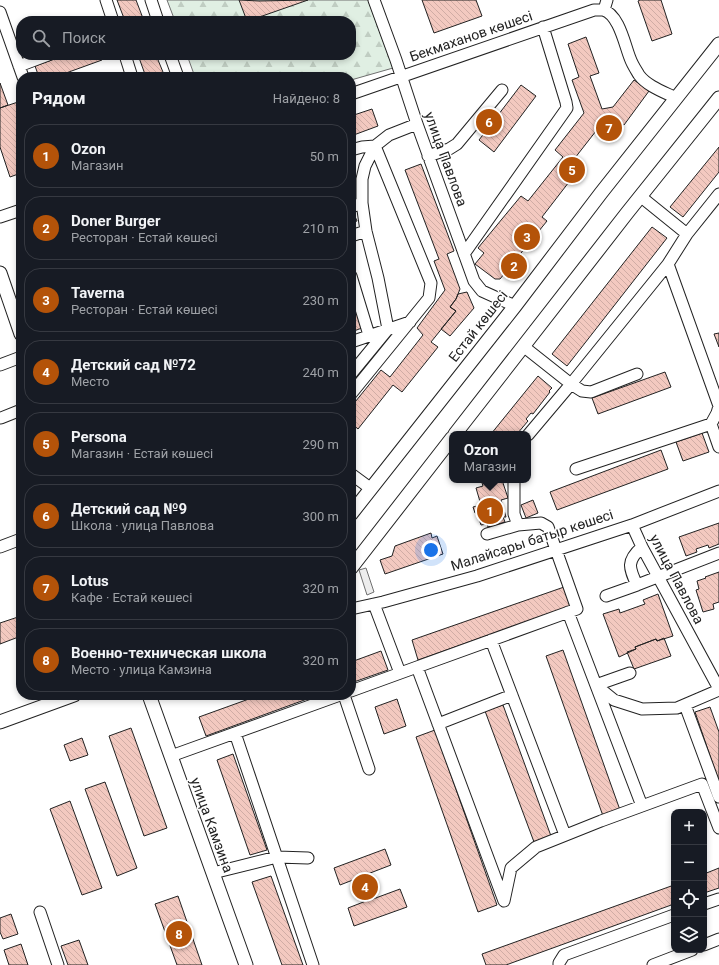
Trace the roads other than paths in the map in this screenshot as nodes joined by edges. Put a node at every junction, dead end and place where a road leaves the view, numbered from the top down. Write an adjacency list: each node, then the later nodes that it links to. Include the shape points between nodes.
1 (106, 0): 6 (street)
2 (151, 0): 7 (street)
3 (374, 0): 19 (street, улица Павлова)
4 (606, 5): 8 (street, Бекмаханов көшесі); 22 (street, Бекмаханов көшесі, via 622,32 630,59 640,76 649,84)
5 (0, 12): 10 (street)
6 (111, 16)
7 (156, 16)
8 (543, 27): 19 (street, Бекмаханов көшесі); 36 (street, via 567,108)
9 (719, 44): 22 (main road, Естай көшесі)
10 (16, 57)
11 (17, 60): 15 (street)
12 (35, 60): 15 (street)
13 (127, 60): 17 (street)
14 (172, 60): 18 (street)
15 (19, 66): 16 (street)
16 (21, 72)
17 (130, 72)
18 (176, 72)
19 (402, 76): 21 (street, Бекмаханов көшесі); 24 (street, улица Павлова)
20 (502, 90): 27 (street, via 457,144)
21 (356, 92)
22 (676, 98): 40 (main road, Естай көшесі)
23 (719, 98): 29 (main road)
24 (417, 124): 25 (street, via 389,135); 27 (street, улица Павлова)
25 (375, 146): 26 (street); 30 (street, via 365,166); 42 (street, via 431,283 429,298)
26 (356, 149)
27 (428, 156): 36 (street, улица Павлова)
28 (719, 194): 35 (street)
29 (640, 196): 35 (street); 46 (main road)
30 (356, 205): 33 (street)
31 (16, 212): 32 (street)
32 (0, 217)
33 (366, 231): 34 (street); 43 (street)
34 (356, 234)
35 (687, 234): 37 (street)
36 (464, 254): 40 (street, улица Павлова, via 476,286 487,294)
37 (668, 264): 51 (street); 55 (street, via 719,406)
38 (0, 273): 41 (main road)
39 (356, 292): 44 (street)
40 (515, 306): 63 (main road, Естай көшесі)
41 (16, 319)
42 (410, 322): 43 (street); 52 (street)
43 (388, 329): 44 (street); 49 (street)
44 (369, 335): 45 (street)
45 (356, 340)
46 (523, 346): 51 (street); 56 (main road)
47 (16, 359): 48 (street)
48 (0, 365)
49 (356, 368)
50 (637, 374): 51 (street, via 591,392 582,391)
51 (571, 384): 57 (street)
52 (356, 388)
53 (16, 412): 54 (street)
54 (1, 418)
55 (711, 424): 59 (street); 60 (street)
56 (457, 431)
57 (531, 432)
58 (449, 442): 74 (main road)
59 (719, 447)
60 (576, 469)
61 (356, 478): 63 (street)
62 (514, 483): 66 (street, via 514,514)
63 (370, 488): 65 (main road, Естай көшесі)
64 (719, 491): 67 (street, Малайсары батыр көшесі)
65 (356, 507)
66 (518, 525): 68 (street); 72 (street, via 545,524 551,533)
67 (632, 525): 71 (street, улица Павлова); 72 (street, Малайсары батыр көшесі)
68 (487, 534)
69 (16, 541): 70 (street)
70 (0, 547)
71 (642, 547): 75 (street, улица Павлова); 76 (street, via 630,561 630,570)
72 (556, 550): 78 (street, Малайсары батыр көшесі, via 477,576); 80 (street, via 577,609)
73 (719, 553): 75 (street)
74 (356, 562)
75 (659, 577): 76 (street); 87 (street, улица Павлова)
76 (637, 585): 77 (street)
77 (606, 596)
78 (374, 604): 79 (street, Малайсары батыр көшесі); 83 (street)
79 (356, 608)
80 (568, 612): 81 (street); 85 (street)
81 (491, 640): 82 (street); 88 (street)
82 (416, 667): 83 (street); 95 (street)
83 (400, 673): 86 (street)
84 (630, 673): 85 (street)
85 (596, 685): 93 (street, via 614,700 642,709 677,708); 100 (street)
86 (356, 689)
87 (719, 690): 93 (street)
88 (512, 695): 95 (street); 102 (street)
89 (60, 700): 94 (main road)
90 (151, 700): 97 (main road, улица Камзина)
91 (326, 700): 96 (street)
92 (346, 700): 98 (street)
93 (685, 705): 99 (street)
94 (0, 722)
95 (438, 724): 102 (street, via 504,901 511,868 536,847)
96 (235, 733): 97 (street); 103 (street)
97 (171, 756): 105 (main road, улица Камзина)
98 (369, 770)
99 (719, 797)
100 (642, 806): 101 (street, via 702,784); 102 (street)
101 (719, 828)
102 (565, 835)
103 (277, 858): 104 (street); 105 (street); 115 (street)
104 (308, 858)
105 (213, 873): 114 (main road, улица Камзина)
106 (719, 899): 107 (street)
107 (707, 903)
108 (40, 912): 113 (street)
109 (671, 916): 116 (street, via 564,954)
110 (719, 939): 111 (street)
111 (707, 944)
112 (684, 953): 117 (street)
113 (58, 965)
114 (246, 965)
115 (313, 965)
116 (560, 965)
117 (653, 965)

